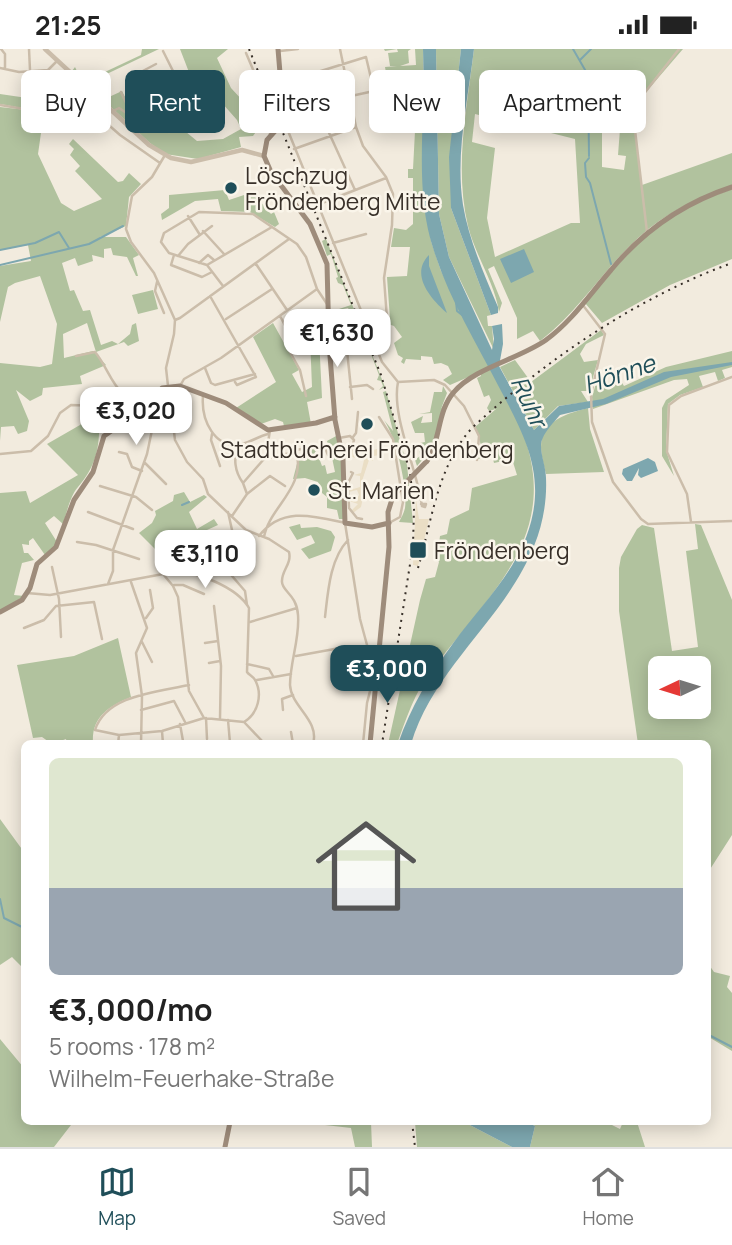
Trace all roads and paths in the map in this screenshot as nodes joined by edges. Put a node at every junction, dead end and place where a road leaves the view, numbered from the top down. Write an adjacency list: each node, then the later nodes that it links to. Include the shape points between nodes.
1 (1, 49): 13 (street, via 5,54)
2 (29, 49): 14 (street)
3 (45, 49): 10 (street)
4 (298, 49): 7 (street)
5 (340, 49): 11 (street)
6 (679, 49): 49 (street, via 633,113)
7 (279, 50): 19 (main road)
8 (163, 51): 18 (street)
9 (246, 53): 35 (street, via 269,107)
10 (57, 61): 15 (street); 16 (street)
11 (344, 63): 20 (street); 21 (street); 24 (street, via 368,59 374,91)
12 (156, 64): 17 (street)
13 (2, 69): 22 (street)
14 (30, 70)
15 (48, 70)
16 (67, 70)
17 (145, 70)
18 (172, 70)
19 (279, 70)
20 (322, 70)
21 (346, 70)
22 (21, 71)
23 (121, 92): 25 (street)
24 (355, 95)
25 (125, 101)
26 (0, 105): 27 (street)
27 (21, 108)
28 (113, 111): 29 (street, via 119,108); 38 (street)
29 (125, 112)
30 (355, 122): 32 (street)
31 (111, 128): 40 (street)
32 (356, 128): 36 (street); 41 (street)
33 (289, 133): 37 (street)
34 (327, 133): 36 (street)
35 (270, 135): 39 (main road)
36 (328, 137): 37 (street); 43 (street)
37 (294, 149): 44 (street)
38 (165, 155): 39 (street, via 191,162 242,150); 40 (street)
39 (264, 156): 67 (main road, via 325,255)
40 (160, 163): 61 (street, via 131,197 126,226 128,238)
41 (386, 177): 43 (street); 73 (street, via 393,197 384,278 387,316)
42 (732, 187): 49 (main road, via 689,205)
43 (355, 190): 44 (street)
44 (317, 205): 53 (street)
45 (188, 216): 47 (street, via 249,212); 51 (street); 55 (street, via 161,237 163,248)
46 (212, 226): 48 (street)
47 (272, 227): 52 (street); 54 (street)
48 (203, 231): 51 (street); 54 (street)
49 (647, 232): 66 (main road)
50 (366, 234): 53 (street)
51 (200, 235): 55 (street)
52 (289, 238): 58 (street); 64 (street, via 306,257)
53 (333, 243): 73 (street)
54 (224, 254): 56 (street)
55 (176, 256): 57 (street); 60 (street, via 171,265 202,277)
56 (214, 260): 57 (street, via 208,255); 59 (street)
57 (199, 263): 59 (street)
58 (255, 263): 62 (street); 63 (street)
59 (207, 265): 60 (street)
60 (213, 272): 62 (street)
61 (158, 282): 69 (street, via 155,291); 72 (street)
62 (223, 286): 65 (street)
63 (272, 289): 68 (street); 71 (street)
64 (317, 289): 67 (street); 68 (street)
65 (210, 296): 71 (street); 72 (street)
66 (582, 304): 86 (main road, via 546,339); 126 (street, via 605,334 590,400 596,437 613,482 641,519 655,525)
67 (328, 306): 75 (main road)
68 (287, 310): 70 (street)
69 (164, 313)
70 (280, 316): 74 (street); 88 (street, via 297,348 290,352)
71 (226, 319): 74 (street)
72 (175, 320): 80 (street, via 166,364)
73 (373, 339): 79 (street, via 383,364)
74 (240, 345): 77 (street); 77 (street, via 256,379 214,385)
75 (330, 355): 82 (street, via 347,350); 92 (main road)
76 (76, 356): 85 (street, via 95,352)
77 (205, 368): 81 (street)
78 (732, 377): 126 (street, via 669,405 667,452 687,494)
79 (398, 381): 86 (street, via 440,382); 120 (street, via 396,400 418,476)
80 (168, 386): 81 (main road); 83 (main road)
81 (180, 386): 87 (main road); 123 (street, via 175,440 208,493)
82 (350, 387): 84 (street); 89 (street)
83 (160, 389): 85 (street); 91 (main road)
84 (373, 389)
85 (122, 393): 103 (street, via 103,405 66,408 32,451)
86 (453, 393): 106 (street, via 479,436); 129 (main road, bridge, via 427,461 393,496)
87 (203, 396): 96 (main road, via 230,404); 97 (street)
88 (306, 396)
89 (352, 399)
90 (358, 412): 99 (street)
91 (150, 415): 107 (street, via 152,430); 144 (main road, via 123,423 104,436 93,472 74,500 59,543 37,564)
92 (335, 417): 94 (main road); 95 (main road)
93 (380, 418): 111 (street, via 393,436)
94 (327, 420): 95 (main road); 96 (main road)
95 (336, 424): 98 (main road)
96 (269, 432): 100 (street); 101 (street, via 267,442)
97 (212, 434): 100 (street); 108 (street)
98 (339, 437): 99 (street); 104 (main road)
99 (353, 437): 104 (street, via 352,450)
100 (240, 445): 113 (street, via 236,471)
101 (296, 451): 105 (street, via 325,443); 113 (street, via 264,459); 132 (street, via 291,491)
102 (119, 452): 109 (street, via 127,454 132,467)
103 (0, 454)
104 (342, 454): 115 (main road)
105 (328, 455)
106 (477, 460)
107 (145, 463): 109 (street); 114 (street)
108 (220, 466)
109 (142, 471): 119 (street)
110 (351, 472): 115 (street)
111 (400, 479): 112 (street); 129 (street, via 402,510)
112 (392, 480)
113 (243, 483): 118 (street)
114 (166, 484)
115 (345, 484): 125 (street, via 349,508); 128 (main road)
116 (100, 486): 119 (street)
117 (285, 487): 118 (street, via 270,477)
118 (247, 494): 124 (street)
119 (133, 496): 121 (street); 130 (street)
120 (421, 504)
121 (152, 510)
122 (88, 512): 130 (street)
123 (228, 512): 124 (street); 147 (street, via 236,548 232,576 245,591)
124 (232, 516): 133 (street, via 246,530)
125 (362, 519)
126 (691, 521): 127 (street)
127 (732, 521)
128 (345, 523): 129 (main road, via 372,527); 132 (street, via 310,514 282,517); 134 (street)
129 (389, 523): 167 (main road)
130 (123, 524): 131 (street); 136 (street)
131 (133, 529)
132 (265, 529): 133 (street)
133 (261, 536): 150 (street, via 289,552 282,585)
134 (348, 540): 152 (street, via 331,578); 168 (street, via 360,619)
135 (77, 542): 136 (street)
136 (113, 550): 137 (street); 141 (street)
137 (139, 559)
138 (52, 568): 145 (street)
139 (163, 575): 140 (street); 142 (street); 147 (street, via 185,572 204,576)
140 (131, 582): 141 (street); 153 (street)
141 (108, 585): 145 (street)
142 (173, 586): 146 (street); 172 (street, via 181,611)
143 (150, 590): 153 (street, via 153,608)
144 (27, 593): 145 (street); 151 (main road, via 19,603)
145 (58, 593): 148 (street)
146 (204, 594)
147 (247, 605): 154 (street)
148 (60, 606): 155 (street, via 44,620); 156 (street); 157 (street, via 95,602)
149 (214, 606): 158 (street)
150 (297, 608): 154 (street); 162 (street)
151 (0, 612)
152 (325, 617)
153 (146, 618): 159 (street)
154 (250, 622): 166 (street)
155 (24, 628)
156 (61, 637)
157 (102, 639)
158 (218, 641): 160 (street); 163 (street)
159 (142, 642): 164 (street); 174 (street, via 136,657)
160 (205, 643)
161 (340, 648): 162 (street)
162 (294, 657): 169 (street)
163 (220, 661): 165 (street); 178 (street)
164 (152, 662)
165 (209, 663)
166 (247, 664): 170 (street, via 269,669); 171 (street, via 247,674)
167 (379, 665): 168 (street); 199 (main road)
168 (374, 671): 198 (street)
169 (291, 674): 170 (street); 173 (street)
170 (273, 676): 171 (street)
171 (255, 680): 181 (street, via 257,709)
172 (189, 685): 174 (street); 177 (street)
173 (293, 695): 176 (street, via 282,699); 197 (street, via 314,729)
174 (142, 696): 175 (street); 182 (street, via 110,708)
175 (141, 710): 180 (street, via 174,701); 187 (street)
176 (283, 710)
177 (205, 718): 178 (street); 180 (street); 189 (street)
178 (220, 718): 179 (street)
179 (228, 720): 181 (street); 194 (street)
180 (186, 722): 183 (street)
181 (244, 722): 195 (street)
182 (97, 725): 184 (street); 184 (street, via 95,730)
183 (180, 725): 185 (street); 193 (street)
184 (100, 730): 188 (street)
185 (162, 731): 187 (street); 192 (street)
186 (290, 732): 196 (street)
187 (141, 733): 188 (street); 191 (street)
188 (119, 735): 190 (street)
189 (207, 739)
190 (118, 740)
191 (141, 740)
192 (163, 740)
193 (183, 740)
194 (230, 740)
195 (261, 740)
196 (292, 740)
197 (313, 740)
198 (364, 740)
199 (370, 740)
200 (229, 1125): 201 (main road)
201 (225, 1147)

